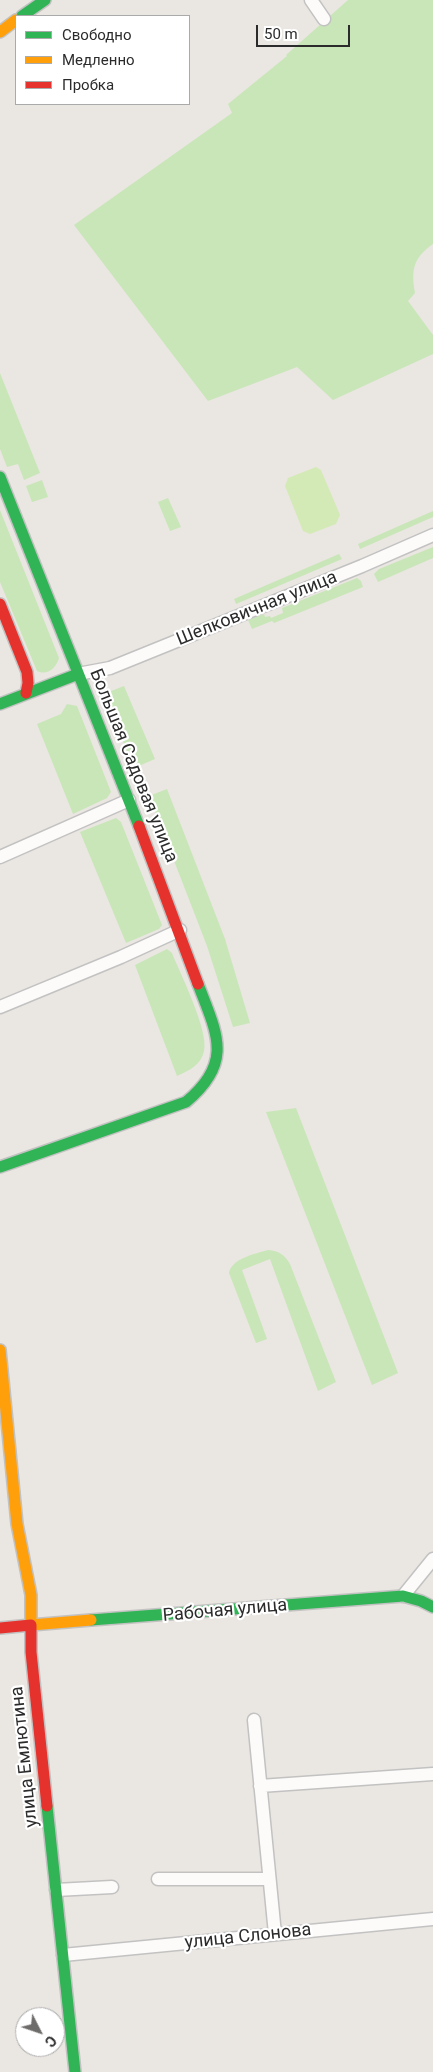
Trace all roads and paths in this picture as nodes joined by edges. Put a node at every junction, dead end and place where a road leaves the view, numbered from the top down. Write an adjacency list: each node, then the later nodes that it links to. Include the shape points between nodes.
1 (45, 0): 3 (main road)
2 (310, 0): 4 (street)
3 (23, 15)
4 (324, 19)
5 (15, 21): 6 (main road)
6 (0, 32)
7 (0, 477): 10 (main road, Большая Садовая улица)
8 (433, 535): 10 (street, Шелковичная улица, via 110,668)
9 (0, 604): 11 (main road, via 27,672)
10 (78, 674): 11 (main road); 13 (main road, Большая Садовая улица)
11 (26, 693): 12 (main road)
12 (0, 704)
13 (129, 800): 14 (street); 15 (main road, Большая Садовая улица)
14 (0, 857)
15 (180, 930): 16 (street); 17 (main road, Большая Садовая улица, via 217,1034 218,1058 207,1083 186,1102)
16 (0, 1007)
17 (0, 1167)
18 (0, 1350): 19 (main road, улица Емлютина)
19 (4, 1435): 23 (main road, улица Емлютина, via 31,1595)
20 (433, 1559): 21 (street)
21 (403, 1596): 22 (main road); 23 (main road, Рабочая улица)
22 (433, 1607)
23 (31, 1625): 24 (main road, Рабочая улица); 31 (main road, улица Емлютина, via 31,1652)
24 (0, 1628)
25 (254, 1720): 27 (street)
26 (433, 1774): 27 (street)
27 (260, 1786): 29 (street)
28 (158, 1879): 29 (street)
29 (269, 1879): 33 (street)
30 (112, 1887): 31 (street)
31 (56, 1890): 34 (main road, улица Емлютина)
32 (433, 1918): 33 (street, улица Слонова)
33 (275, 1934): 34 (street, улица Слонова)
34 (63, 1955): 35 (main road, улица Емлютина)
35 (75, 2072)

